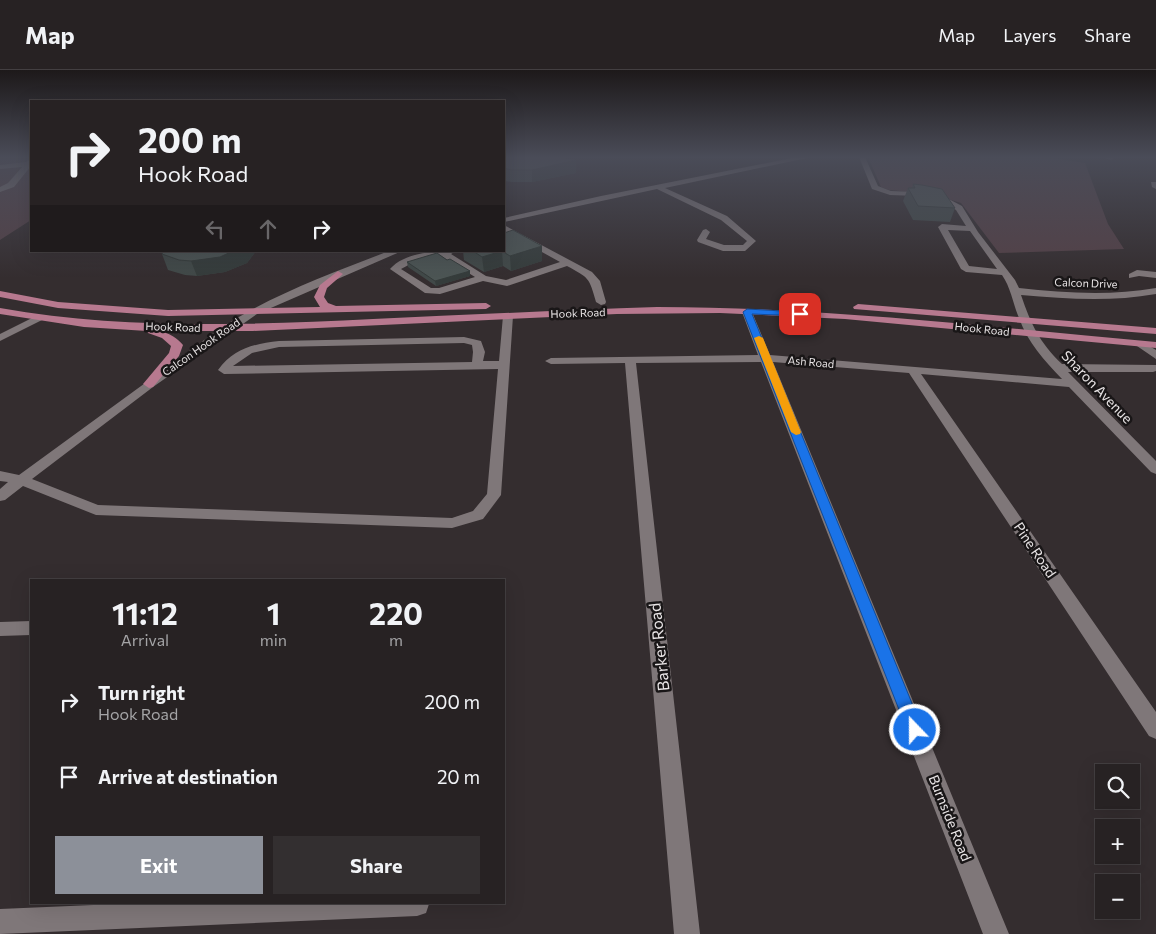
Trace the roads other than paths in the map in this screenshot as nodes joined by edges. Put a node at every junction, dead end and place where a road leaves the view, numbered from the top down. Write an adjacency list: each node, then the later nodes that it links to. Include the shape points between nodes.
1 (610, 197): 4 (street)
2 (677, 197): 6 (street, via 752,241 745,248 723,248 701,240)
3 (936, 197): 5 (street, Sharon Avenue, via 959,208)
4 (505, 220)
5 (972, 229): 12 (street, Sharon Avenue); 12 (street, via 942,227 966,269)
6 (706, 232)
7 (508, 234): 10 (street)
8 (395, 252): 13 (street, Calcon Hook Road)
9 (448, 257): 14 (street, via 433,254 399,264 395,269); 16 (street, via 465,271)
10 (568, 262): 16 (street, via 506,283); 20 (street, via 595,281)
11 (414, 271): 14 (street)
12 (1004, 272): 17 (street, Sharon Avenue)
13 (338, 274): 21 (main road, via 323,287 319,297 324,305); 23 (street, Calcon Hook Road)
14 (404, 275): 16 (street, via 426,284 429,291 440,291)
15 (1156, 275): 18 (street, via 1137,273 1128,281)
16 (483, 278)
17 (1015, 290): 18 (street, Calcon Drive, via 1069,296 1126,296); 27 (street, Sharon Avenue)
18 (1151, 292)
19 (0, 294): 23 (main road, Hook Road, via 58,305 96,308)
20 (601, 302): 21 (main road, Hook Road); 27 (main road, Hook Road, via 823,306)
21 (341, 310): 23 (main road, Hook Road)
22 (0, 312): 26 (main road, Hook Road)
23 (253, 312): 29 (street, Calcon Hook Road)
24 (747, 312): 25 (main road, Hook Road, via 660,310); 31 (main road, Hook Road, via 853,316); 35 (street, Burnside Road)
25 (508, 316): 29 (main road, Hook Road); 40 (street)
26 (38, 318): 28 (main road, Hook Road); 32 (street)
27 (1024, 319): 30 (main road, Hook Road); 31 (street, Sharon Avenue)
28 (108, 325): 29 (main road, Hook Road); 44 (main road, via 160,333 177,345 175,354)
29 (226, 329): 44 (street, Calcon Hook Road)
30 (1156, 331)
31 (1031, 334): 33 (main road, Hook Road); 41 (street, Sharon Avenue)
32 (0, 338)
33 (1141, 344): 34 (main road, Hook Road); 38 (street)
34 (1156, 346)
35 (767, 358): 36 (street, Ash Road); 42 (street, Ash Road); 55 (street, Burnside Road)
36 (630, 360): 37 (street, Ash Road); 54 (street, Barker Road)
37 (551, 361)
38 (1154, 362): 41 (street)
39 (477, 365): 39 (street, via 419,366 224,370 234,357 252,348 279,344 464,340 477,343); 40 (street)
40 (505, 365): 47 (street, via 494,494 478,515 452,523 96,510)
41 (1058, 368): 43 (street, Sharon Avenue)
42 (913, 370): 43 (street, Ash Road); 51 (street, Pine Road)
43 (1071, 383): 45 (street, Sharon Avenue)
44 (149, 384): 47 (street, Calcon Hook Road)
45 (1156, 469)
46 (0, 476): 47 (street)
47 (20, 480): 48 (street, Calcon Hook Road)
48 (0, 496)
49 (0, 628): 50 (street)
50 (30, 628)
51 (1156, 729)
52 (417, 904): 53 (street)
53 (0, 922)
54 (687, 934)
55 (996, 934)

